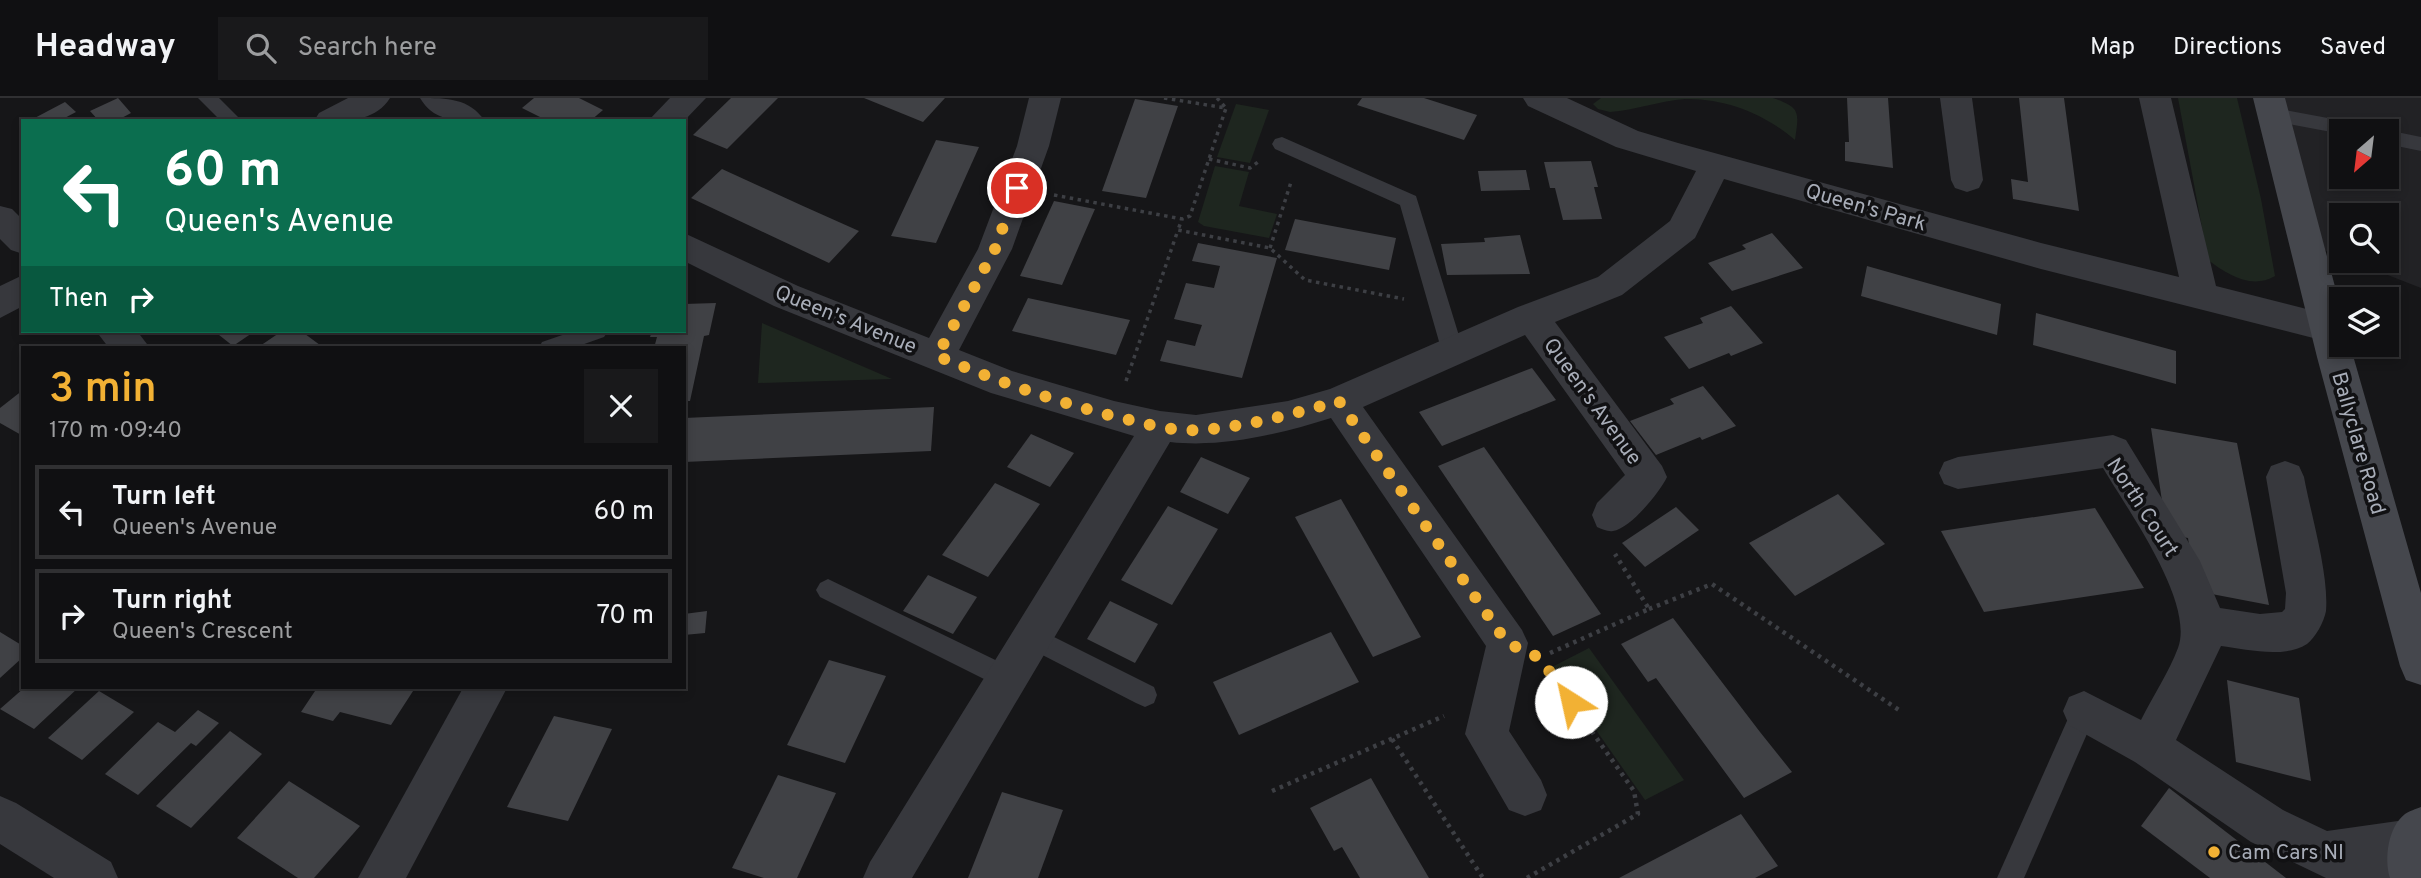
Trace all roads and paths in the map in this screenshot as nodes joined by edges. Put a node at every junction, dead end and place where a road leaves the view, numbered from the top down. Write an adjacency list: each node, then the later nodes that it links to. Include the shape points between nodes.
1 (207, 98): 13 (lane)
2 (374, 98): 14 (street)
3 (436, 98): 15 (street)
4 (690, 98): 16 (street)
5 (1045, 98): 24 (street)
6 (1164, 98): 12 (path)
7 (1217, 98): 12 (path)
8 (1539, 98): 22 (street, Queen's Park, via 1627,139)
9 (1956, 98): 23 (street)
10 (2155, 98): 32 (street)
11 (2271, 107): 17 (lane); 36 (main road, Ballyclare Road)
12 (1226, 108): 21 (path)
13 (231, 119)
14 (334, 119)
15 (466, 119)
16 (666, 119)
17 (2329, 123)
18 (2399, 139): 19 (lane)
19 (2421, 144)
20 (1291, 148): 21 (path, via 1251,168); 29 (path); 34 (lane, via 1409,201)
21 (1209, 159): 26 (path, via 1190,216)
22 (1715, 165): 32 (street, Queen's Park); 35 (street, Queen's Avenue, via 1683,229 1610,286)
23 (1967, 180)
24 (1017, 188): 26 (path); 42 (street, via 995,249)
25 (0, 218): 28 (street)
26 (1182, 219): 27 (path)
27 (1178, 230): 29 (path); 45 (path)
28 (21, 239)
29 (1270, 248): 34 (path, via 1305,280)
30 (686, 249): 42 (street, Queen's Avenue, via 786,296)
31 (21, 289): 33 (street)
32 (2201, 298): 36 (street, Queen's Park)
33 (0, 304)
34 (1439, 305): 41 (lane)
35 (1531, 317): 41 (street, Queen's Avenue); 49 (street, Queen's Avenue, via 1648,477)
36 (2329, 328)
37 (116, 333): 39 (street)
38 (591, 333): 40 (lane)
39 (130, 346)
40 (556, 346)
41 (1453, 352): 44 (street, Queen's Avenue)
42 (937, 356): 45 (street, Queen's Avenue, via 1003,383)
43 (2337, 357): 54 (main road, Ballyclare Road)
44 (1339, 401): 46 (street, Queen's Avenue, via 1287,416 1196,430); 57 (street, via 1507,643)
45 (1114, 416): 46 (street, Queen's Avenue)
46 (1160, 426): 53 (street)
47 (1958, 473): 52 (street, North Court, via 2113,451 2186,574 2200,608)
48 (2286, 477): 52 (street, via 2306,593 2305,615 2293,630 2260,633)
49 (1611, 515): 51 (path, via 1611,546)
50 (828, 590): 55 (lane)
51 (1649, 610): 59 (path, via 1712,584); 72 (path, via 1540,658 1634,791 1638,814)
52 (2200, 624): 62 (street, North Court, via 2200,648)
53 (1030, 636): 55 (street); 58 (lane)
54 (2421, 666)
55 (1005, 677): 70 (street)
56 (485, 689): 69 (street)
57 (1496, 694): 61 (path); 64 (street, via 1488,734)
58 (1146, 695)
59 (1899, 710)
60 (2084, 711): 62 (street); 73 (lane)
61 (1392, 739): 63 (path); 71 (path)
62 (2150, 747): 67 (street, via 2267,826)
63 (1272, 791)
64 (1525, 795)
65 (0, 818): 68 (street)
66 (2417, 839): 67 (street)
67 (2328, 854): 74 (street)
68 (94, 878)
69 (382, 878)
70 (886, 878)
71 (1483, 878)
72 (1527, 878)
73 (2010, 878)
74 (2375, 878)

